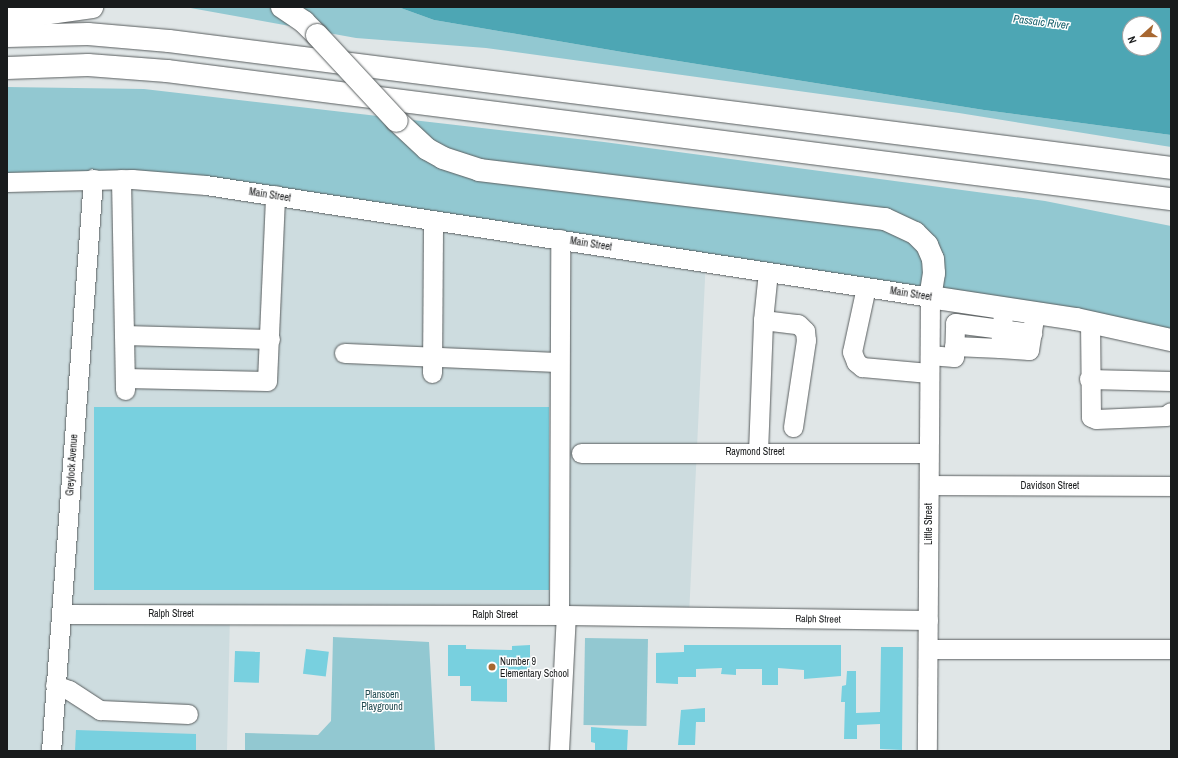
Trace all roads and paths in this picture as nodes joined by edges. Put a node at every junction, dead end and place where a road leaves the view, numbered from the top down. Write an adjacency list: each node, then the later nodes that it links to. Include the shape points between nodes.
1 (92, 7): 3 (main road)
2 (282, 7): 18 (main road, bridge, via 304,22 416,140 443,158 479,170 885,219 915,233 927,245 933,259 934,273)
3 (7, 19)
4 (7, 36): 6 (main road, via 88,34 169,41)
5 (7, 68): 7 (main road, via 88,65 167,71)
6 (1171, 168)
7 (953, 172): 12 (main road); 13 (main road)
8 (93, 179): 9 (street, Main Street); 10 (street, Main Street); 43 (street, Greylock Avenue)
9 (121, 179): 11 (street, Main Street, via 169,181); 26 (street)
10 (7, 182)
11 (275, 195): 14 (street, Main Street); 27 (street)
12 (1171, 199)
13 (1171, 209)
14 (433, 220): 15 (street, Main Street); 32 (street)
15 (560, 240): 16 (street, Main Street); 31 (street)
16 (768, 272): 17 (street, Main Street); 21 (street)
17 (866, 287): 18 (street, Main Street); 33 (street, via 852,352 856,362 862,367)
18 (930, 297): 19 (main road, Main Street); 24 (street, Little Street)
19 (958, 301): 20 (main road, Main Street); 25 (street)
20 (1002, 318): 23 (main road, Main Street); 25 (street); 29 (street)
21 (763, 320): 37 (street, via 798,324 804,331 806,340); 38 (street)
22 (1090, 321): 23 (main road, Main Street); 28 (main road, Main Street); 34 (street)
23 (1033, 323): 29 (street, via 1029,350)
24 (930, 328): 25 (street); 33 (street, Little Street)
25 (955, 333): 29 (street); 33 (street, via 954,356)
26 (124, 335): 27 (street); 27 (street, via 125,384 268,381)
27 (270, 339)
28 (1171, 340)
29 (1000, 348)
30 (344, 353): 32 (street)
31 (560, 362): 32 (street); 44 (street)
32 (432, 364)
33 (930, 364): 40 (street, Little Street)
34 (1089, 379): 35 (street); 36 (street, via 1091,417 1096,419 1166,416)
35 (1170, 382)
36 (1171, 412)
37 (793, 427)
38 (758, 445): 39 (street, Raymond Street); 40 (street, Raymond Street)
39 (581, 453)
40 (928, 453): 41 (street, Little Street)
41 (929, 485): 42 (street, Davidson Street); 45 (street, Little Street)
42 (1171, 486)
43 (61, 614): 44 (street, Ralph Street); 48 (street, Greylock Avenue)
44 (562, 615): 45 (street, Ralph Street); 51 (street)
45 (928, 620): 46 (street, Little Street)
46 (928, 649): 47 (street); 52 (street, Little Street)
47 (1171, 649)
48 (55, 685): 49 (street, via 70,690 100,710); 50 (street, Greylock Avenue)
49 (188, 714)
50 (51, 751)
51 (560, 751)
52 (927, 751)

